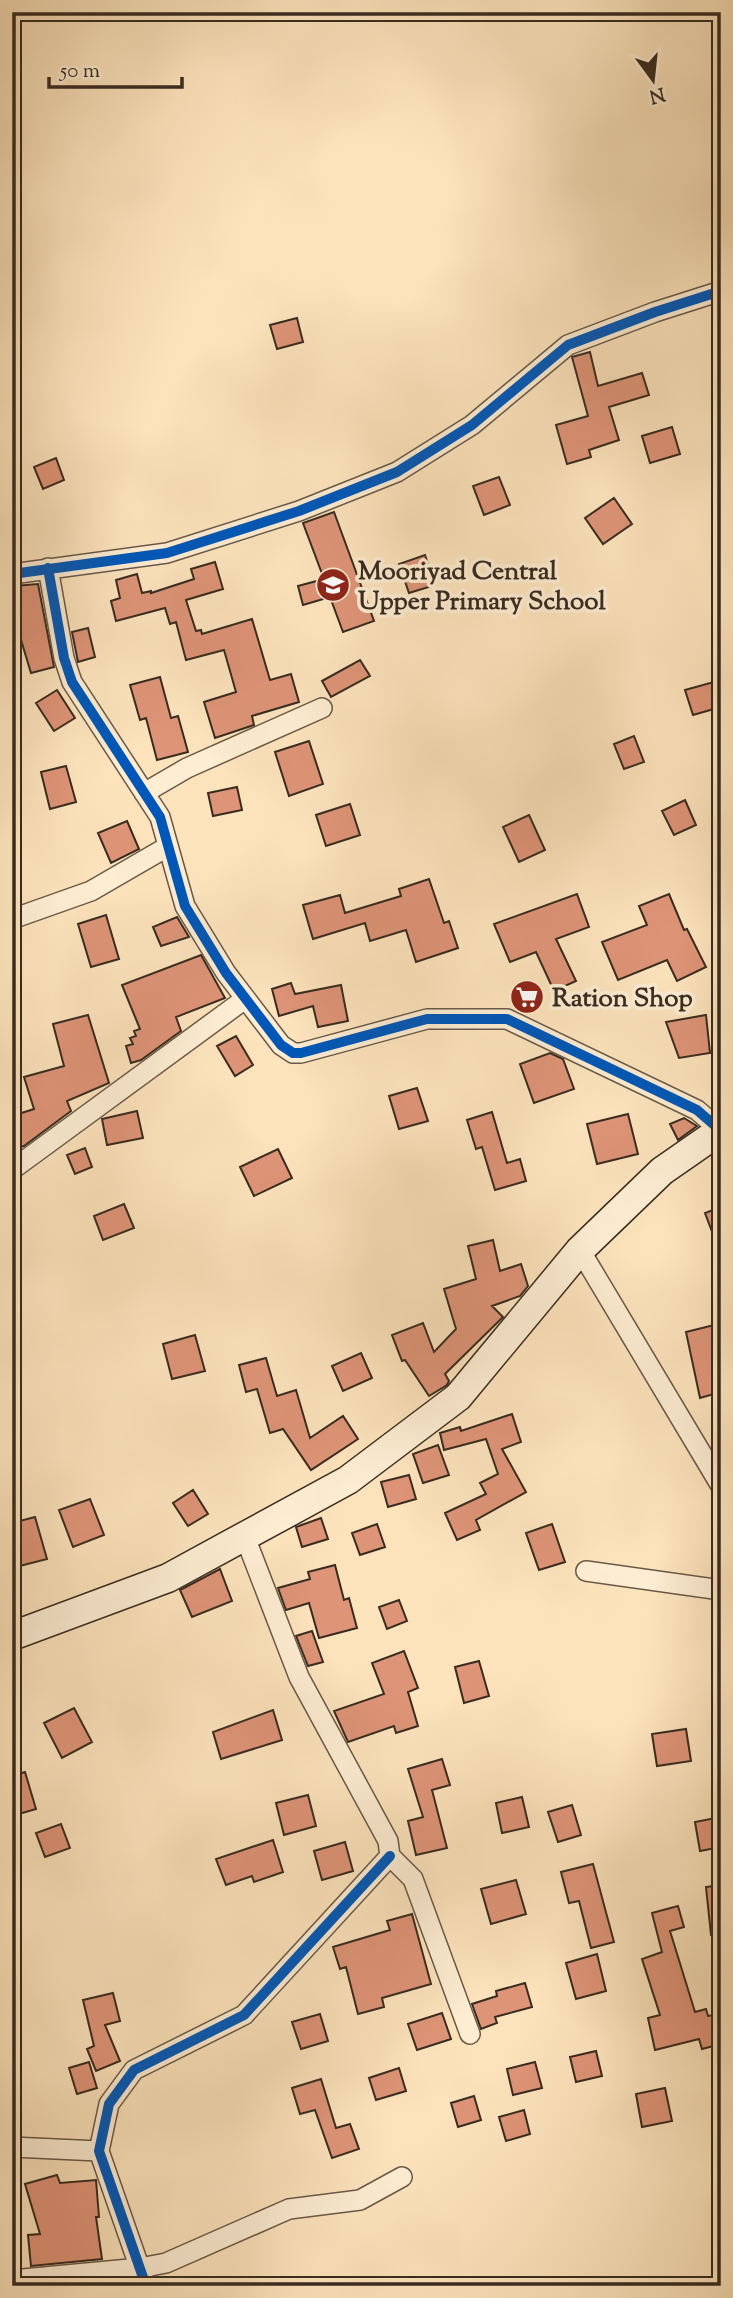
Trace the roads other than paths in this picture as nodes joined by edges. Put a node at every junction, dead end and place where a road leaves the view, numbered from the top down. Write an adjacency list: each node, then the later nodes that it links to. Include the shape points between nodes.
1 (721, 291): 2 (street, via 568,345 472,425 397,472 299,511 167,553)
2 (48, 568): 3 (street); 5 (street, via 72,682)
3 (12, 575)
4 (322, 708): 5 (street, via 187,768)
5 (144, 793): 6 (street, via 160,817)
6 (167, 847): 7 (street, via 91,891); 8 (street, via 185,906)
7 (12, 919)
8 (245, 999): 9 (street, via 281,1045 293,1053 427,1019 507,1019 698,1110); 10 (street)
9 (720, 1130): 11 (main road, via 662,1171)
10 (13, 1169)
11 (580, 1250): 12 (street); 13 (main road, via 458,1397 348,1480)
12 (721, 1486)
13 (245, 1537): 16 (main road, via 168,1578); 17 (street, via 299,1677 388,1840)
14 (586, 1572): 15 (street)
15 (721, 1590)
16 (12, 1636)
17 (390, 1856): 18 (street, via 412,1879); 20 (street, via 244,2015 134,2070 109,2104)
18 (470, 2034)
19 (12, 2147): 20 (street)
20 (99, 2151): 22 (street)
21 (402, 2177): 22 (street, via 360,2200 289,2209)
22 (143, 2277): 23 (street)
23 (12, 2280)

